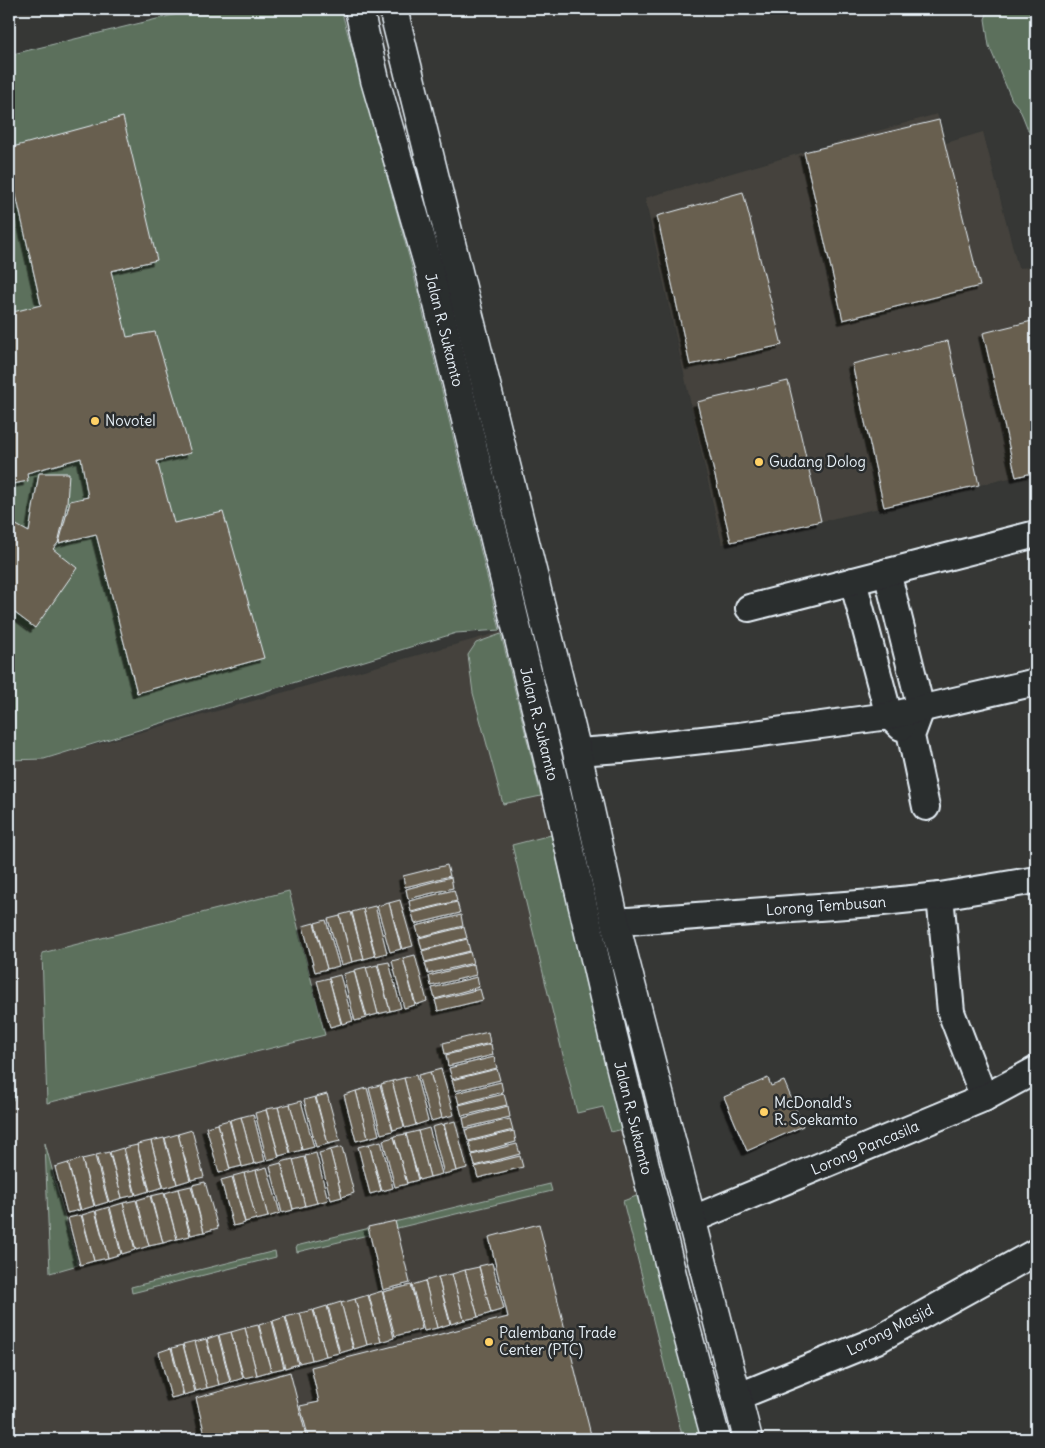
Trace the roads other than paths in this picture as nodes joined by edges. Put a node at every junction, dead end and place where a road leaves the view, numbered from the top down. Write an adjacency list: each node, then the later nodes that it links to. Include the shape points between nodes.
1 (359, 9): 21 (highway, Jalan R. Sukamto, via 375,80 436,294 613,1036)
2 (393, 9): 11 (highway, Jalan R. Sukamto)
3 (1036, 534): 4 (street)
4 (887, 572): 5 (street); 8 (street)
5 (853, 581): 6 (street); 9 (street)
6 (749, 608)
7 (1036, 682): 8 (street)
8 (921, 709): 9 (street); 10 (street)
9 (889, 716): 10 (street); 11 (street, via 739,736)
10 (911, 736): 12 (street)
11 (577, 752): 15 (highway, Jalan R. Sukamto)
12 (926, 807)
13 (1036, 880): 14 (street, Lorong Tembusan)
14 (940, 896): 15 (street, Lorong Tembusan); 17 (street, via 951,1012)
15 (616, 922): 18 (highway, Jalan R. Sukamto)
16 (1036, 1070): 17 (street, Lorong Pancasila)
17 (984, 1098): 18 (street, Lorong Pancasila)
18 (691, 1220): 20 (highway, Jalan R. Sukamto)
19 (1036, 1252): 20 (street, Lorong Masjid, via 877,1340)
20 (737, 1397): 22 (highway, Jalan R. Sukamto)
21 (716, 1439)
22 (748, 1439)

